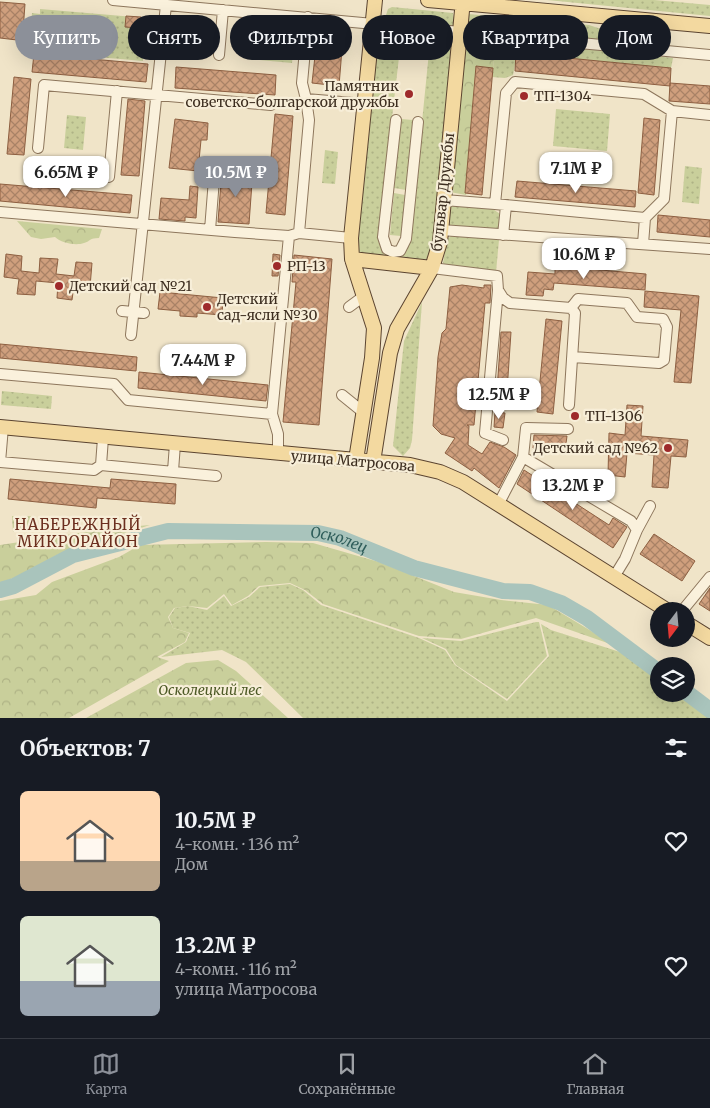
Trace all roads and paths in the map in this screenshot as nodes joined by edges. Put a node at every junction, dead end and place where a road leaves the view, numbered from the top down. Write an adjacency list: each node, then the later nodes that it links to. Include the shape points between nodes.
1 (113, 0): 5 (street)
2 (375, 0): 8 (main road)
3 (428, 0): 4 (main road)
4 (462, 2): 9 (main road); 11 (main road, бульвар Дружбы)
5 (166, 5): 6 (street); 17 (street)
6 (223, 10): 7 (street); 12 (street)
7 (284, 15)
8 (374, 15)
9 (710, 26)
10 (453, 31): 11 (street)
11 (459, 31): 13 (street); 28 (main road, бульвар Дружбы)
12 (220, 37)
13 (710, 56)
14 (304, 60): 18 (street, via 302,83)
15 (370, 60): 19 (main road)
16 (117, 91): 17 (street); 25 (street, via 44,86); 27 (street)
17 (155, 94): 20 (street); 33 (street)
18 (306, 99): 19 (street); 36 (street, via 308,120)
19 (365, 104): 38 (main road)
20 (272, 105)
21 (672, 111): 22 (street); 29 (street, via 644,94 515,82 506,93); 32 (street, via 664,199)
22 (710, 115)
23 (396, 120): 24 (street, via 383,237 387,249 393,252 400,251 406,239)
24 (418, 122)
25 (38, 148)
26 (219, 174): 34 (street, via 214,179)
27 (109, 177)
28 (444, 200): 29 (street); 35 (main road, бульвар Дружбы)
29 (494, 204): 30 (street)
30 (506, 206): 32 (street); 37 (street)
31 (0, 212): 33 (street)
32 (645, 218): 39 (street)
33 (141, 224): 34 (street); 48 (street)
34 (210, 230): 36 (street)
35 (441, 230): 37 (street); 42 (main road, бульвар Дружбы)
36 (294, 235): 38 (street); 55 (street)
37 (503, 235): 39 (street)
38 (350, 238): 41 (main road)
39 (643, 244): 40 (street)
40 (710, 249)
41 (352, 259): 42 (main road); 44 (main road)
42 (432, 268): 43 (street, via 497,276); 65 (main road, бульвар Дружбы, via 397,329 390,353)
43 (498, 290): 46 (street, via 510,302); 59 (street, via 485,433)
44 (364, 296): 45 (street); 54 (main road, via 374,328)
45 (349, 307)
46 (571, 308): 50 (street, via 576,322); 50 (street, via 578,299 627,302 637,317 663,320 668,327 664,360 659,363)
47 (122, 311): 48 (street)
48 (139, 312): 49 (street)
49 (132, 335)
50 (573, 357): 53 (street)
51 (0, 374): 55 (street, via 114,384 128,400)
52 (342, 395): 54 (street)
53 (568, 405)
54 (363, 412): 63 (main road)
55 (272, 414): 61 (street, via 278,434)
56 (2, 427): 58 (main road, улица Матросова); 64 (street)
57 (568, 429): 62 (street, via 526,428)
58 (103, 438): 60 (main road, улица Матросова); 66 (street)
59 (503, 440)
60 (175, 444): 61 (main road, улица Матросова); 67 (street)
61 (278, 454): 63 (main road, улица Матросова)
62 (523, 457): 69 (street); 71 (street, via 631,521)
63 (356, 460): 65 (main road, улица Матросова)
64 (0, 462): 66 (street, via 94,470)
65 (373, 462): 69 (main road, улица Матросова, via 410,465 451,475)
66 (101, 466): 67 (street)
67 (173, 471): 68 (street)
68 (216, 476)
69 (499, 503): 72 (main road, улица Матросова)
70 (650, 506): 71 (street)
71 (638, 530): 72 (street)
72 (614, 577): 74 (main road, улица Матросова)
73 (710, 577): 75 (street)
74 (654, 602)
75 (689, 602)
76 (695, 629): 77 (main road)
77 (710, 638)

